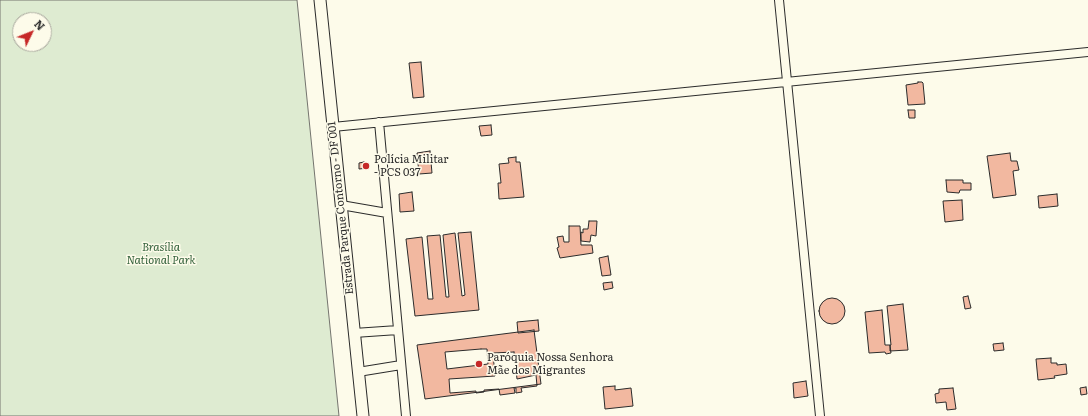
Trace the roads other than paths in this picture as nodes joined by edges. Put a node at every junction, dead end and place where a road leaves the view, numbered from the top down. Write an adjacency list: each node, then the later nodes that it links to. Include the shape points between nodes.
1 (320, 0): 6 (main road, Estrada Parque Contorno - DF 001)
2 (779, 0): 4 (street)
3 (1088, 52): 4 (street)
4 (787, 82): 5 (street); 15 (street)
5 (379, 122): 6 (street); 8 (street)
6 (333, 127): 7 (main road, Estrada Parque Contorno - DF 001)
7 (341, 205): 8 (street); 10 (main road, Estrada Parque Contorno - DF 001)
8 (387, 213): 9 (street)
9 (398, 330): 10 (street); 11 (street)
10 (354, 333): 12 (main road, Estrada Parque Contorno - DF 001)
11 (401, 365): 12 (street); 14 (street)
12 (358, 372): 13 (main road, Estrada Parque Contorno - DF 001)
13 (363, 416)
14 (406, 416)
15 (820, 416)

